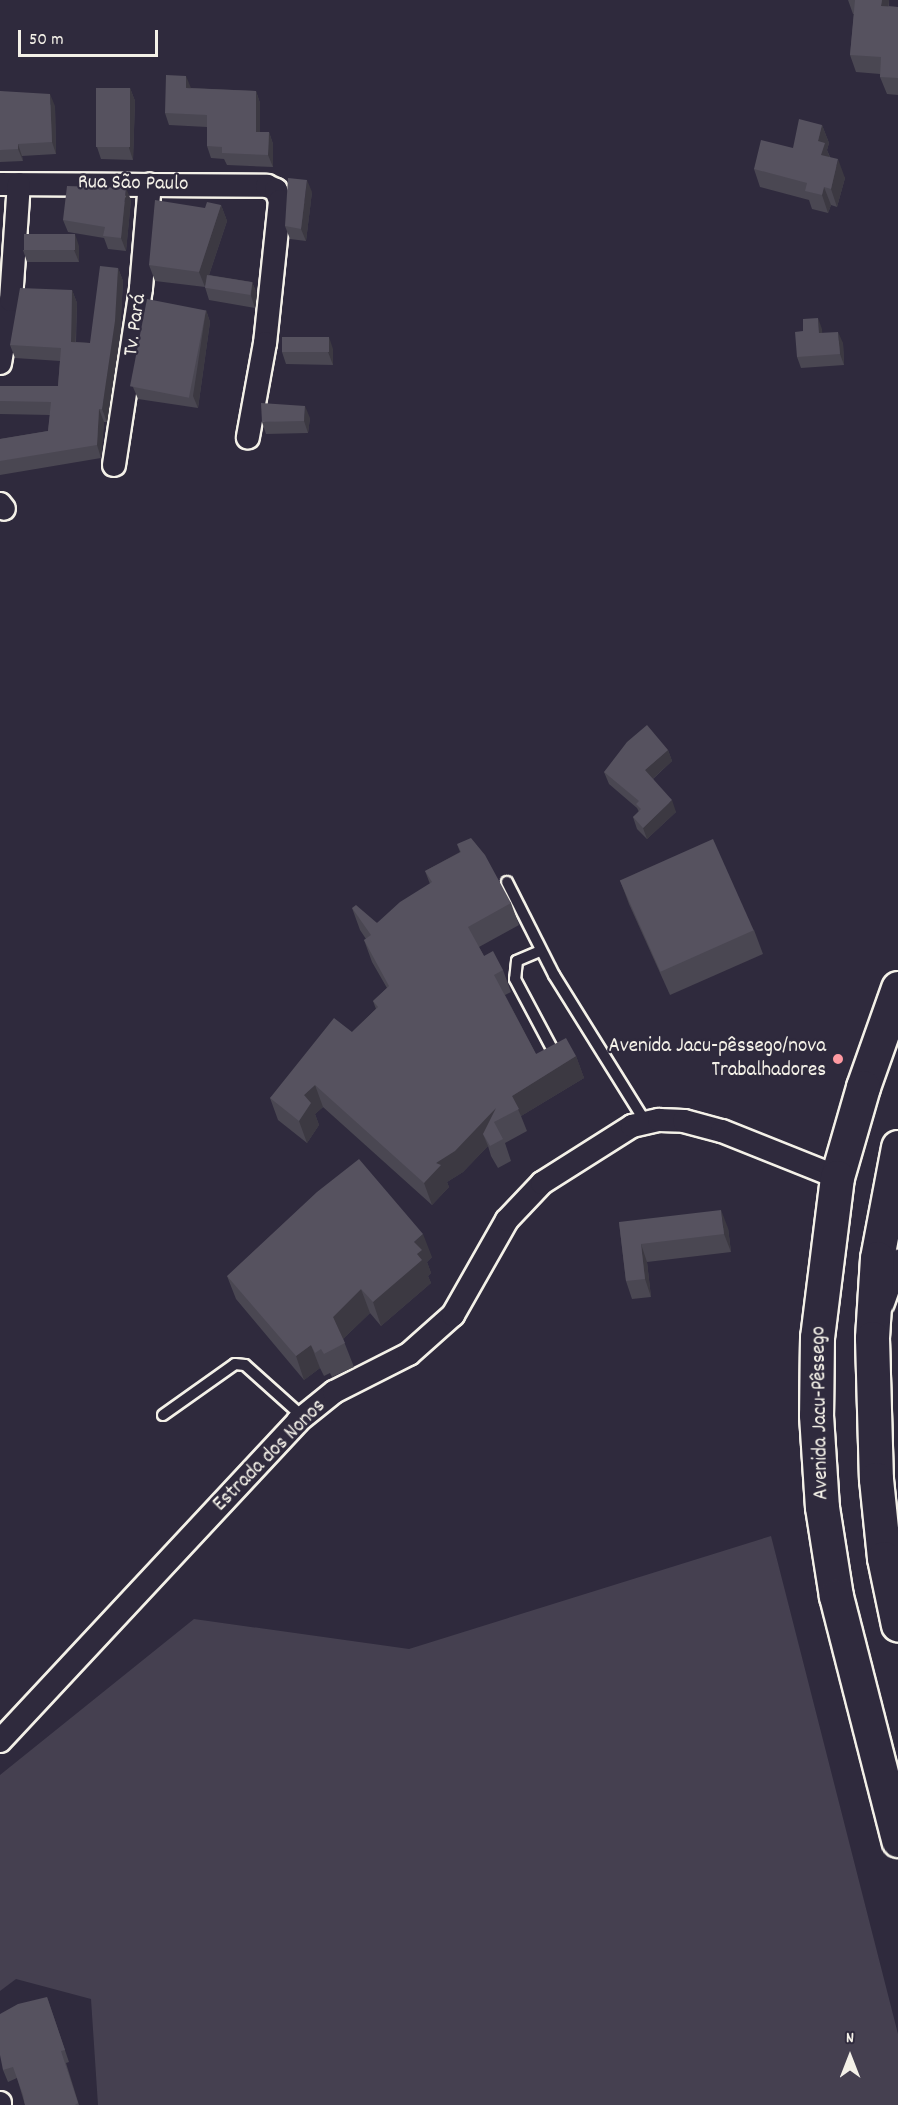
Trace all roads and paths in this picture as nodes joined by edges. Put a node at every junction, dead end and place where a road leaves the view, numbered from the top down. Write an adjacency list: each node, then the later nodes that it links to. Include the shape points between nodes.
1 (10, 184): 2 (street, Rua São Paulo); 3 (street, via 11,300)
2 (150, 184): 4 (street, Rua São Paulo, via 267,186 276,190 280,201 265,343); 5 (street, Tv. Pará, via 141,288)
3 (0, 363)
4 (248, 436)
5 (114, 465)
6 (507, 882): 7 (lane)
7 (540, 951): 9 (lane, via 517,961 515,980); 10 (lane)
8 (898, 988): 12 (highway, Avenida Jacu-Pêssego, via 863,1086)
9 (556, 1056)
10 (645, 1121): 12 (street, Estrada dos Nonos, via 684,1121 722,1131); 16 (street, Estrada dos Nonos, via 607,1140 523,1201 495,1239 463,1301 434,1334 387,1367 334,1392)
11 (898, 1148): 14 (highway, via 877,1258)
12 (837, 1177): 19 (highway, Avenida Jacu-Pêssego, via 817,1337 822,1507 836,1596)
13 (898, 1261): 14 (street)
14 (872, 1338): 17 (highway, via 876,1479 884,1558)
15 (163, 1415): 16 (lane, via 235,1364 245,1365)
16 (303, 1417): 18 (street, Estrada dos Nonos)
17 (898, 1625)
18 (0, 1741)
19 (898, 1840)

